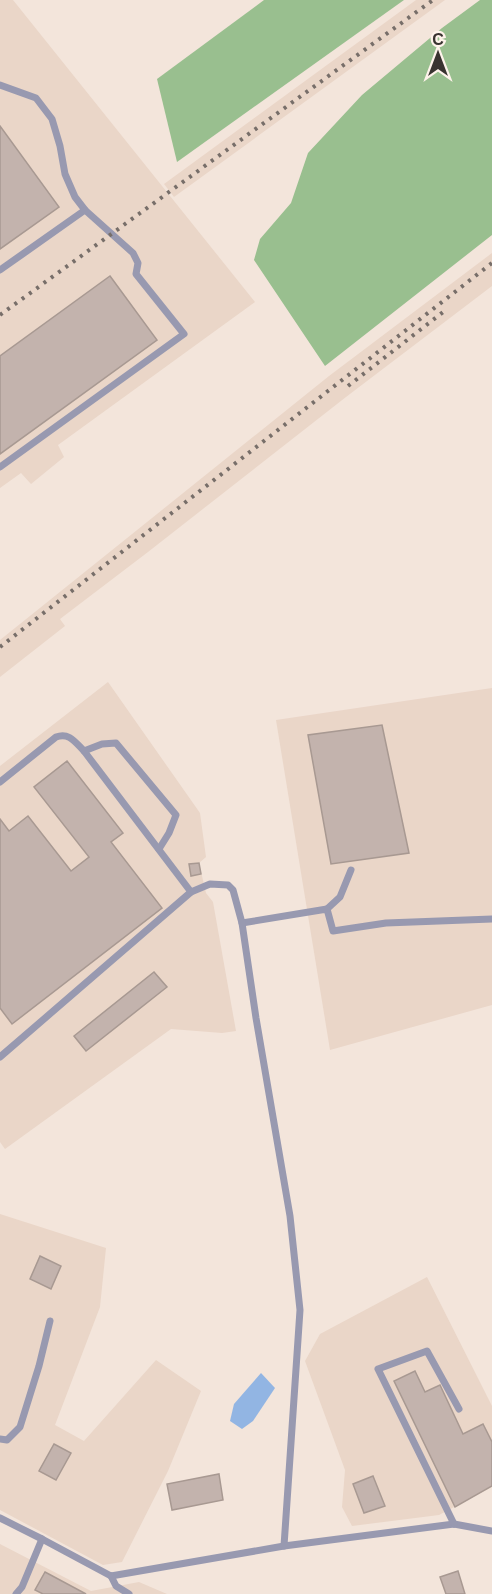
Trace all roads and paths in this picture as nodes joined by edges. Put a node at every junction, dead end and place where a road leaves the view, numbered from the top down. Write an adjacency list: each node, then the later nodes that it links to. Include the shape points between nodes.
1 (0, 85): 2 (lane, via 36,98 52,119 66,174)
2 (85, 210): 3 (lane); 4 (lane, via 134,253 138,263 136,274 184,334)
3 (0, 270)
4 (0, 467)
5 (84, 751): 6 (lane, via 70,736 56,737); 7 (lane); 7 (lane, via 116,743 176,815)
6 (0, 782)
7 (159, 849): 9 (lane)
8 (351, 870): 10 (lane, via 340,897)
9 (191, 892): 12 (lane, via 210,884 228,885); 13 (lane)
10 (327, 909): 11 (lane, via 333,931 386,923); 12 (lane)
11 (492, 919)
12 (242, 923): 21 (lane, via 290,1216 300,1310)
13 (0, 1057)
14 (50, 1321): 16 (lane, via 20,1427 7,1440)
15 (459, 1409): 18 (lane, via 427,1351 378,1369)
16 (0, 1439)
17 (0, 1518): 20 (lane)
18 (454, 1524): 19 (lane); 21 (lane)
19 (492, 1531)
20 (42, 1539): 22 (lane); 23 (lane)
21 (284, 1546): 22 (lane)
22 (111, 1576): 24 (lane, via 116,1586)
23 (16, 1594)
24 (129, 1594)

